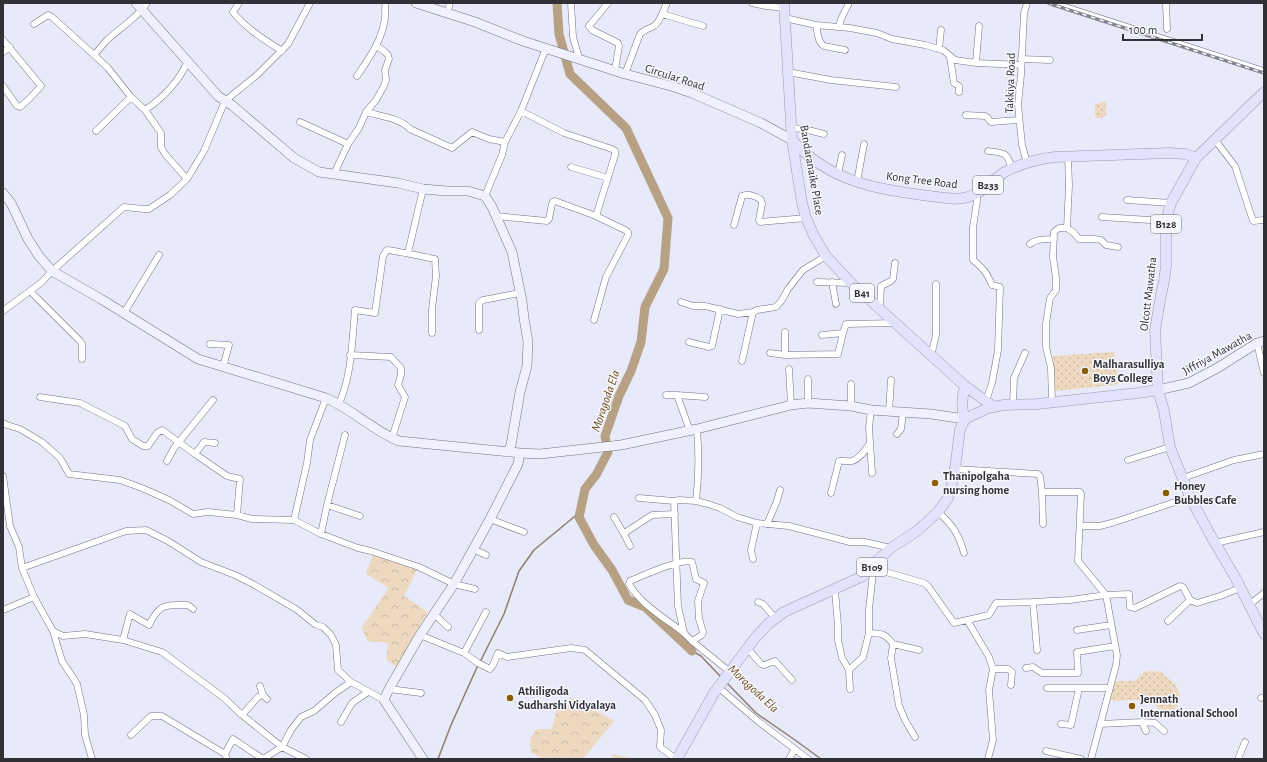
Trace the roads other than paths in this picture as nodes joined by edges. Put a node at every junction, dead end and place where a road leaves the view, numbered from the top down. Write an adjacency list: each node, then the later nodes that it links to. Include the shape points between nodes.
1 (310, 3): 32 (street)
2 (386, 3): 27 (street, via 386,18)
3 (416, 3): 15 (street, Circular Road)
4 (450, 3): 17 (street)
5 (571, 3): 36 (street, via 573,37)
6 (608, 3): 41 (street, via 589,26 618,43)
7 (667, 3): 18 (street)
8 (752, 3): 16 (street)
9 (849, 3): 23 (street)
10 (1027, 3): 39 (street, Takkiya Road)
11 (1053, 3): 42 (street)
12 (1166, 3): 24 (street)
13 (235, 4): 32 (street, via 233,12 237,17)
14 (142, 5): 34 (street, via 131,22 106,41); 38 (street)
15 (431, 5): 17 (street, Circular Road)
16 (784, 10): 20 (street); 43 (main road, Bandaranaike Place / B41)
17 (447, 13): 29 (street, Circular Road)
18 (662, 14): 21 (street); 44 (street, via 656,25 642,31)
19 (34, 24): 34 (street, via 50,15)
20 (816, 25): 23 (street); 31 (street, via 821,44)
21 (703, 26)
22 (979, 26): 40 (street)
23 (839, 27): 30 (street, via 877,33)
24 (1167, 29)
25 (941, 30): 30 (street)
26 (3, 40): 28 (street)
27 (377, 46): 45 (street); 54 (street, via 388,55 386,80 376,100)
28 (10, 47): 33 (street); 46 (street, via 41,87 20,107 16,106)
29 (546, 48): 36 (street, Circular Road); 53 (street)
30 (938, 49): 35 (street)
31 (845, 50)
32 (282, 51): 51 (street)
33 (3, 52)
34 (94, 55): 50 (street)
35 (950, 57): 40 (street); 48 (street, via 954,83 959,86)
36 (580, 58): 41 (street, Circular Road)
37 (1050, 60): 39 (street)
38 (188, 61): 51 (street); 52 (street, via 176,81 155,103)
39 (1021, 62): 40 (street); 56 (street, Takkiya Road)
40 (976, 63)
41 (615, 70): 44 (street, Circular Road)
42 (1264, 71)
43 (788, 72): 47 (street, via 831,80); 58 (main road, Bandaranaike Place / B41)
44 (625, 74): 61 (street, Circular Road, via 692,93)
45 (357, 76)
46 (3, 86)
47 (896, 87)
48 (959, 92)
49 (1264, 92): 62 (main road, Olcott Mawatha / B128)
50 (131, 97): 52 (street); 59 (street)
51 (225, 101): 73 (street, via 294,158 319,172); 76 (street, via 204,151)
52 (144, 110): 76 (street, via 161,133 165,154)
53 (521, 110): 63 (street); 75 (street, via 564,133 612,148 615,155)
54 (366, 112): 63 (street, via 395,120 452,148 472,132); 64 (street)
55 (966, 115): 56 (street, via 985,116 991,122)
56 (1019, 120): 70 (street, Takkiya Road)
57 (300, 122): 64 (street)
58 (791, 128): 60 (street); 61 (main road, Bandaranaike Place / B41)
59 (96, 131)
60 (824, 134)
61 (792, 140): 74 (main road, Kong Tree Road / B233, via 822,167); 87 (main road, Bandaranaike Place / B41)
62 (1215, 140): 69 (main road, Olcott Mawatha / B128); 88 (street, via 1235,166 1253,221)
63 (505, 142): 81 (street)
64 (348, 144): 73 (street)
65 (864, 144): 77 (street)
66 (988, 151): 72 (street, via 1004,153)
67 (842, 156): 74 (street)
68 (1068, 157): 69 (main road, Kong Tree Road / B233, via 1169,153 1186,154); 70 (main road, Kong Tree Road / B233, via 1040,159); 91 (street)
69 (1196, 158): 83 (main road, Olcott Mawatha / B128)
70 (1027, 163): 72 (main road, Kong Tree Road / B233)
71 (572, 167): 75 (street)
72 (1012, 169): 79 (main road, Kong Tree Road / B233)
73 (334, 174): 78 (street)
74 (838, 175): 77 (main road, Kong Tree Road / B233)
75 (608, 178): 85 (street)
76 (187, 179): 99 (street, via 170,195 149,208 124,207)
77 (857, 182): 79 (main road, Kong Tree Road / B233, via 888,190 952,198 968,197)
78 (423, 189): 81 (street, via 468,191); 95 (street)
79 (977, 192): 147 (street, via 973,260 986,272 992,285 1000,287 998,350)
80 (3, 193): 99 (street, via 28,239)
81 (485, 196): 84 (street)
82 (1127, 200): 83 (street)
83 (1171, 203): 89 (main road, Olcott Mawatha / B128)
84 (496, 216): 85 (street, via 547,221 555,201); 105 (street, via 512,252)
85 (596, 216): 113 (street, via 625,230 628,235 606,277)
86 (1102, 217): 89 (street)
87 (806, 218): 90 (street, via 760,222 761,200 745,195 742,196); 97 (main road, Bandaranaike Place / B41)
88 (1264, 220)
89 (1166, 221): 137 (main road, Olcott Mawatha / B128, via 1166,266 1155,330)
90 (734, 225)
91 (1067, 228): 92 (street, via 1059,228 1054,232); 94 (street, via 1079,239 1101,240 1106,244)
92 (1054, 239): 93 (street, via 1039,240); 144 (street, via 1056,290 1050,298 1046,320)
93 (1030, 244)
94 (1118, 246)
95 (408, 253): 118 (street, via 435,259); 125 (street, via 387,250 383,256 375,313 356,310)
96 (159, 255): 112 (street)
97 (826, 256): 102 (main road, Bandaranaike Place / B41); 111 (street, via 804,270 788,288 780,304)
98 (895, 263): 109 (street, via 893,279 880,288)
99 (52, 271): 104 (street); 112 (street)
100 (817, 282): 101 (street)
101 (832, 282): 102 (street); 107 (street)
102 (851, 282): 109 (main road, Bandaranaike Place / B41)
103 (936, 284): 127 (street, via 936,335)
104 (30, 291): 110 (street); 128 (street, via 80,341)
105 (520, 293): 115 (street, via 479,303); 164 (street, via 528,342 527,366)
106 (681, 302): 108 (street)
107 (836, 304)
108 (720, 309): 111 (street, via 734,314); 120 (street, via 712,346)
109 (880, 309): 114 (main road, Bandaranaike Place / B41)
110 (3, 312)
111 (753, 312): 129 (street)
112 (124, 313): 130 (street, via 198,359)
113 (594, 320)
114 (896, 323): 117 (street, via 846,324); 127 (main road, Bandaranaike Place / B41)
115 (479, 330)
116 (785, 332): 126 (street)
117 (843, 332): 119 (street); 126 (street, via 838,354)
118 (432, 333)
119 (822, 335)
120 (689, 342)
121 (1261, 342): 132 (street); 137 (street, Jiffriya Mawatha, via 1189,383)
122 (210, 344): 130 (street, via 229,344)
123 (1025, 352): 149 (street, via 1014,378)
124 (770, 353): 126 (street)
125 (350, 355): 145 (street, via 349,371); 159 (street, via 391,357 401,368 398,385 405,398)
126 (785, 355)
127 (931, 356): 136 (main road, Bandaranaike Place / B41)
128 (82, 359)
129 (742, 360)
130 (222, 367): 142 (street)
131 (789, 369): 148 (street)
132 (1264, 373)
133 (808, 379): 146 (street)
134 (891, 380): 152 (street)
135 (851, 384): 150 (street)
136 (965, 386): 147 (main road, Bandaranaike Place / B41); 154 (main road)
137 (1158, 390): 144 (main road); 163 (main road, B128)
138 (666, 395): 139 (street)
139 (677, 395): 141 (street); 156 (street)
140 (40, 397): 160 (street, via 80,403 125,426 132,439 143,446 148,446 162,430)
141 (705, 397)
142 (326, 398): 145 (street); 188 (street, via 310,440)
143 (213, 400): 160 (street)
144 (1052, 402): 149 (main road)
145 (340, 404): 159 (street)
146 (808, 404): 148 (street); 150 (street)
147 (990, 404): 149 (main road); 154 (main road)
148 (791, 405): 156 (street)
149 (1013, 405)
150 (851, 406): 151 (street)
151 (871, 410): 152 (street); 162 (street)
152 (889, 412): 153 (street)
153 (903, 413): 154 (street); 157 (street)
154 (965, 419): 170 (main road, B109, via 960,429)
155 (3, 423): 184 (street, via 20,429 42,442 60,458 69,474 120,480 169,500 193,514 208,512)
156 (693, 430): 165 (street, via 621,446 540,454); 179 (street, via 699,452)
157 (897, 434)
158 (345, 435): 181 (street)
159 (392, 438): 164 (street, via 399,441)
160 (180, 443): 166 (street); 169 (street)
161 (215, 443): 166 (street, via 204,442)
162 (870, 443): 171 (street); 176 (street, via 855,460 839,461)
163 (1170, 447): 168 (street); 173 (main road, B128)
164 (508, 452): 165 (street)
165 (520, 453): 187 (street, via 518,464)
166 (195, 454): 184 (street, via 227,476 240,479)
167 (1264, 454): 173 (street, via 1234,460)
168 (1128, 460)
169 (167, 461)
170 (955, 469): 175 (street, via 1038,474); 182 (main road, B109, via 948,498)
171 (872, 473)
172 (3, 476): 205 (street, via 10,526 19,547)
173 (1183, 478): 177 (main road, B128)
174 (780, 490): 190 (street)
175 (1042, 492): 191 (street); 192 (street, via 1080,492)
176 (831, 493)
177 (1190, 497): 192 (street, via 1100,526); 197 (main road, B128)
178 (639, 498): 180 (street)
179 (696, 501): 180 (street); 189 (street)
180 (674, 502): 183 (street)
181 (327, 505): 185 (street); 195 (street)
182 (938, 512): 199 (main road, B109, via 920,529); 201 (street, via 949,522 960,539)
183 (675, 514): 196 (street, via 652,515); 204 (street)
184 (237, 515): 188 (street, via 252,519)
185 (360, 516)
186 (614, 517): 196 (street)
187 (490, 519): 193 (street); 200 (street)
188 (294, 520): 195 (street)
189 (757, 523): 190 (street); 203 (street, via 751,550)
190 (767, 524): 199 (street, via 789,526 850,542 865,542)
191 (1043, 524)
192 (1080, 526): 212 (street, via 1078,561)
193 (524, 532)
194 (1264, 532): 197 (street)
195 (321, 534): 207 (street, via 419,567)
196 (624, 534): 198 (street)
197 (1215, 542): 208 (main road, B128)
198 (630, 546)
199 (892, 548): 206 (main road, B109)
200 (473, 549): 202 (street); 207 (street)
201 (964, 553)
202 (486, 556)
203 (753, 559)
204 (676, 563): 230 (street, via 678,606); 230 (street, via 642,575 629,584 633,592 646,604); 235 (street, via 692,562 696,579 704,583 698,601 703,632)
205 (22, 568): 213 (street); 247 (street, via 126,531 146,530 201,562 251,583 323,628 331,635 336,645 338,670)
206 (872, 568): 210 (main road, B109, via 863,576); 223 (street, via 924,583 954,623); 231 (street)
207 (454, 584): 209 (street); 221 (street)
208 (1240, 588): 214 (street, via 1197,603); 217 (main road, B128)
209 (475, 589)
210 (835, 590): 222 (main road, B109, via 804,602); 244 (street, via 838,640)
211 (1264, 593): 217 (street)
212 (1106, 595): 214 (street, via 1129,594 1130,607 1135,608 1180,586); 216 (street); 226 (street)
213 (34, 596): 219 (street); 229 (street)
214 (1190, 600): 224 (street)
215 (758, 602): 222 (street)
216 (1033, 602): 223 (street, via 996,604 989,615); 240 (street)
217 (1249, 605): 225 (main road, B128)
218 (193, 609): 234 (street, via 188,604 162,607 149,625 130,614)
219 (3, 610)
220 (486, 612): 241 (street)
221 (434, 614): 227 (street); 233 (street)
222 (775, 618): 238 (main road, B109, via 755,638)
223 (967, 620): 243 (street, via 989,656)
224 (1168, 621)
225 (1262, 624): 232 (main road, B128)
226 (1111, 626): 228 (street); 237 (street)
227 (448, 627)
228 (1076, 630)
229 (53, 631): 234 (street, via 63,636 85,634); 273 (street, via 62,661 77,684 84,715 85,735)
230 (684, 633): 235 (street)
231 (869, 633): 236 (street, via 887,636); 244 (street, via 863,657)
232 (1264, 634)
233 (420, 635): 241 (street); 255 (street)
234 (123, 640): 259 (street, via 162,652 224,698)
235 (692, 641): 245 (street)
236 (893, 644): 239 (street); 267 (street, via 891,658 900,706)
237 (1115, 646): 242 (street, via 1077,652 1078,673 1042,673 1033,667); 254 (street, via 1116,665)
238 (748, 650): 245 (main road, B109); 246 (street, via 761,664 774,661)
239 (919, 650)
240 (1037, 650)
241 (464, 653): 276 (street, via 478,664 490,669 498,654 506,657 571,648 585,650 645,700 661,730 660,747)
242 (1026, 668)
243 (993, 669): 248 (street, via 1008,669 1012,672); 279 (street, via 989,690 993,740)
244 (848, 670): 251 (street)
245 (729, 674): 250 (main road, B109)
246 (792, 680)
247 (351, 682): 256 (street); 269 (street, via 314,711 301,717)
248 (1011, 685)
249 (260, 686): 259 (street, via 265,697 258,697)
250 (719, 686): 270 (street); 276 (main road, B109)
251 (850, 688)
252 (1047, 688): 253 (street)
253 (1079, 688): 254 (street); 262 (street, via 1071,725)
254 (1110, 688): 263 (street)
255 (389, 689): 257 (street); 258 (street)
256 (368, 692): 258 (street); 260 (street, via 352,703)
257 (422, 693)
258 (384, 700): 275 (street)
259 (242, 715): 269 (street)
260 (341, 722)
261 (1142, 722): 263 (street); 264 (street); 265 (street, via 1155,723)
262 (1061, 724)
263 (1100, 724): 281 (street)
264 (1146, 731)
265 (1164, 731)
266 (131, 735): 272 (street, via 151,716 162,716)
267 (915, 738)
268 (1245, 742): 282 (street)
269 (282, 747): 272 (street, via 263,759 233,739); 274 (street)
270 (795, 750): 277 (street); 278 (street)
271 (1046, 751): 280 (street)
272 (226, 756)
273 (92, 759)
274 (306, 759)
275 (423, 759)
276 (676, 759)
277 (789, 759)
278 (808, 759)
279 (988, 759)
280 (1081, 759)
281 (1091, 759)
282 (1238, 759)

